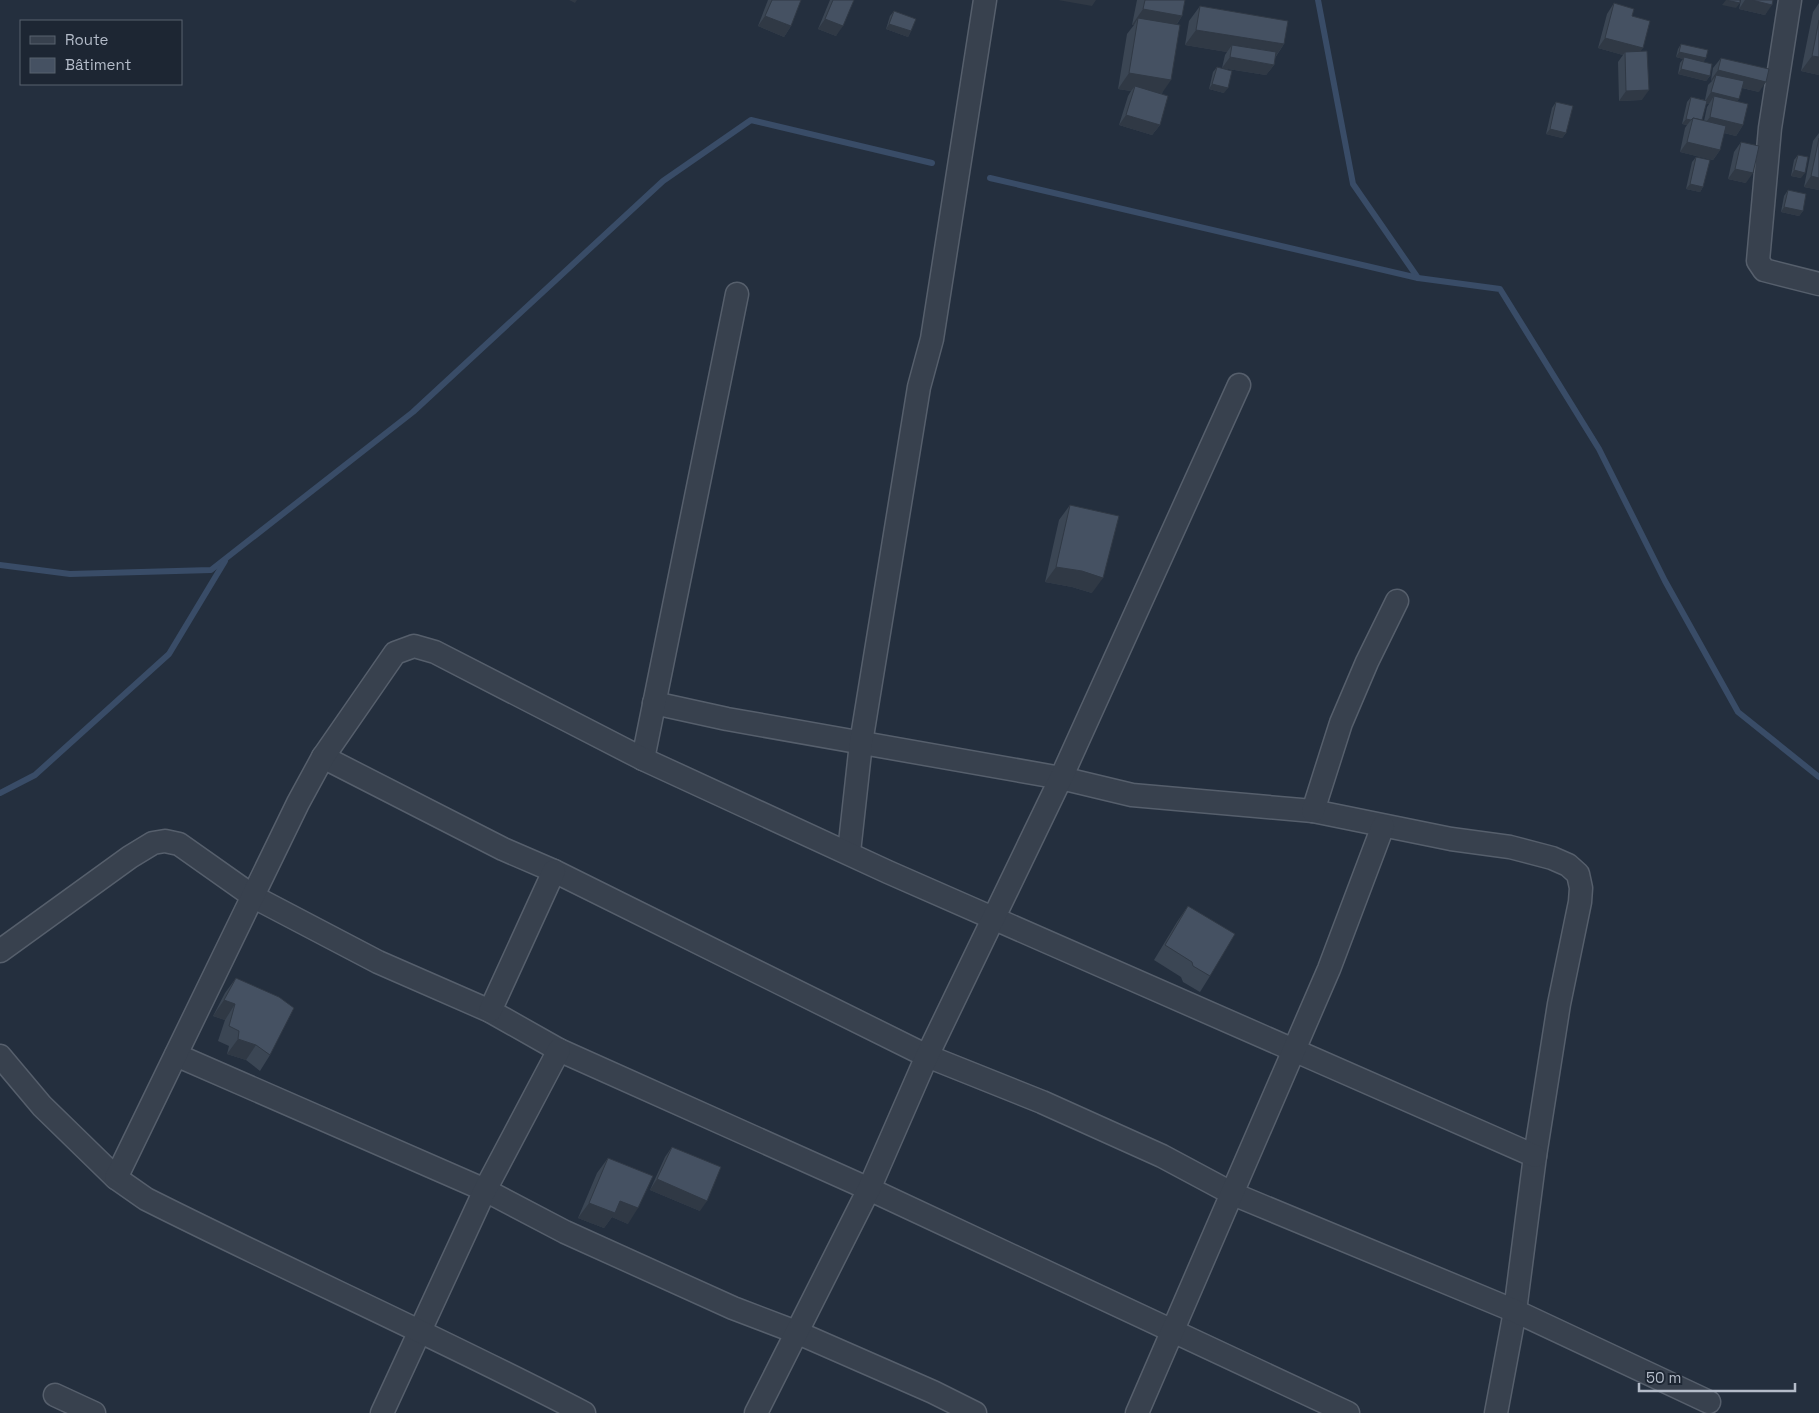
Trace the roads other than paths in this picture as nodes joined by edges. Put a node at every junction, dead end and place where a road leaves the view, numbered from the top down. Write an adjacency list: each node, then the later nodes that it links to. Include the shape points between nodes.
1 (985, 0): 8 (street, via 935,319 920,387)
2 (1790, 0): 3 (street, via 1770,128 1758,261 1764,270)
3 (1819, 284)
4 (737, 294): 7 (street)
5 (1239, 385): 11 (street)
6 (1396, 602): 12 (street, via 1341,722)
7 (654, 703): 8 (street); 10 (street)
8 (860, 742): 11 (street); 14 (street)
9 (323, 756): 10 (street, via 395,653 414,646 435,652); 15 (street, via 503,849); 16 (street, via 276,845)
10 (643, 759): 14 (street)
11 (1061, 778): 12 (street, via 1132,795); 17 (street)
12 (1313, 811): 13 (street)
13 (1383, 826): 20 (street, via 1329,969); 25 (street, via 1510,847 1552,858 1578,874 1580,902)
14 (849, 852): 17 (street)
15 (554, 871): 19 (street); 24 (street)
16 (254, 897): 18 (street, via 179,844 165,840 153,843 130,857); 19 (street, via 378,962); 22 (street)
17 (994, 917): 20 (street); 24 (street)
18 (0, 951)
19 (490, 1011): 21 (street)
20 (1293, 1049): 25 (street); 29 (street)
21 (559, 1050): 27 (street); 28 (street)
22 (176, 1055): 26 (street); 28 (street)
23 (0, 1056): 26 (street, via 42,1106)
24 (927, 1056): 27 (street); 29 (street, via 1042,1102 1162,1156)
25 (1535, 1156): 30 (street)
26 (116, 1178): 31 (street, via 146,1199 181,1217)
27 (869, 1189): 32 (street); 33 (street)
28 (484, 1190): 31 (street); 33 (street, via 565,1232)
29 (1233, 1194): 30 (street); 32 (street)
30 (1515, 1311): 35 (street); 43 (street)
31 (421, 1330): 37 (street); 38 (street)
32 (1172, 1331): 41 (street); 42 (street)
33 (796, 1332): 39 (street); 40 (street)
34 (55, 1395): 36 (street)
35 (1709, 1402)
36 (94, 1413)
37 (382, 1413)
38 (584, 1413)
39 (756, 1413)
40 (975, 1413)
41 (1137, 1413)
42 (1348, 1413)
43 (1496, 1413)

